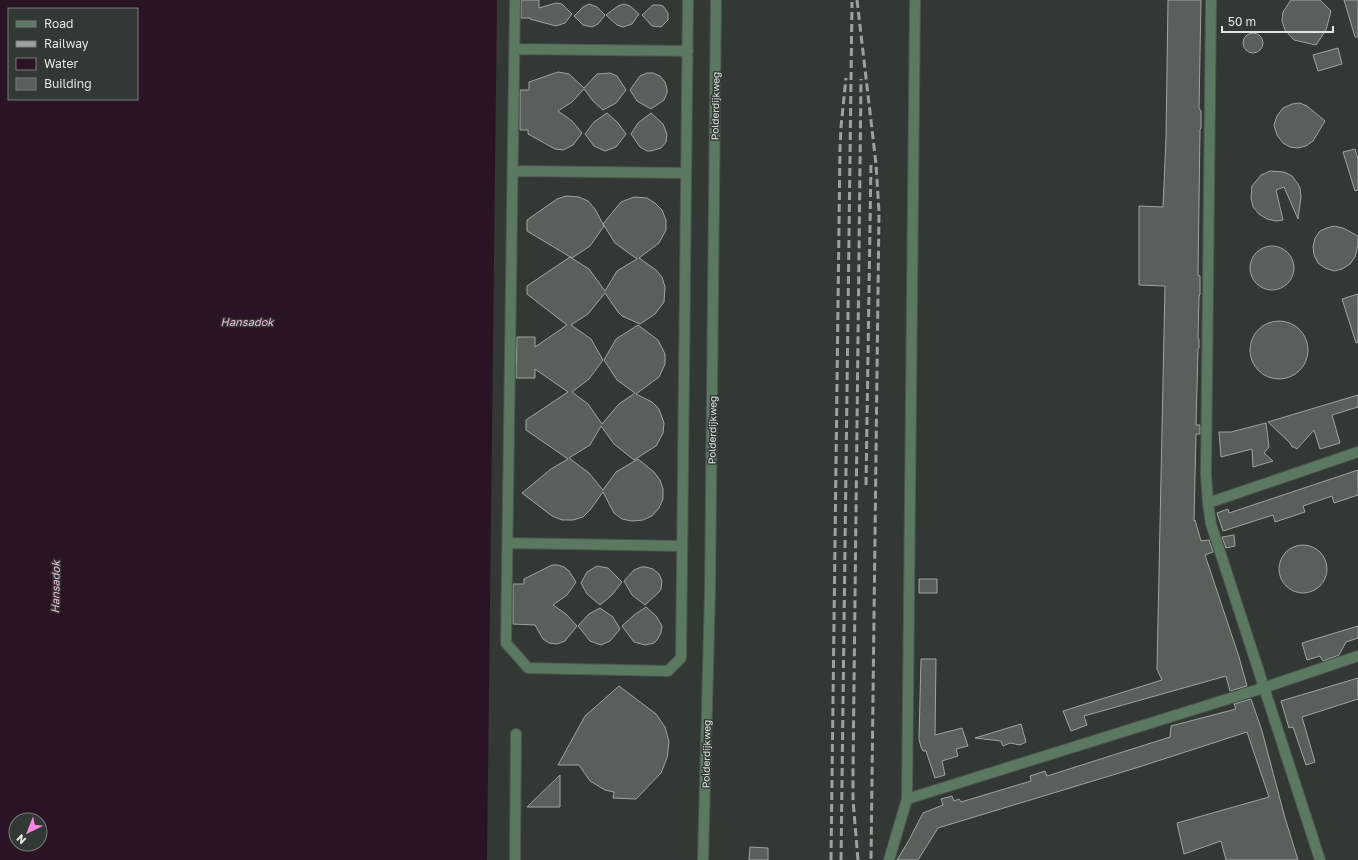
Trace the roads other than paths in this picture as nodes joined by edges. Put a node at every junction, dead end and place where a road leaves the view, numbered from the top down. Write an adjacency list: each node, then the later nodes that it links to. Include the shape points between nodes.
1 (515, 0): 6 (street)
2 (688, 0): 7 (street)
3 (716, 0): 19 (street, Polderdijkweg, via 710,592)
4 (915, 0): 17 (street)
5 (1211, 0): 11 (street, via 1206,475)
6 (514, 49): 7 (street); 8 (street)
7 (688, 51): 9 (street)
8 (513, 171): 9 (street); 12 (street)
9 (686, 173): 13 (street)
10 (1358, 452): 11 (street)
11 (1208, 503): 15 (street, via 1211,524)
12 (508, 543): 13 (street); 13 (street, via 506,643 528,668 668,671 681,658)
13 (681, 546)
14 (1358, 656): 15 (street)
15 (1263, 688): 17 (street); 21 (street)
16 (516, 734): 18 (street)
17 (907, 799): 20 (street)
18 (515, 860)
19 (703, 860)
20 (888, 860)
21 (1320, 860)

